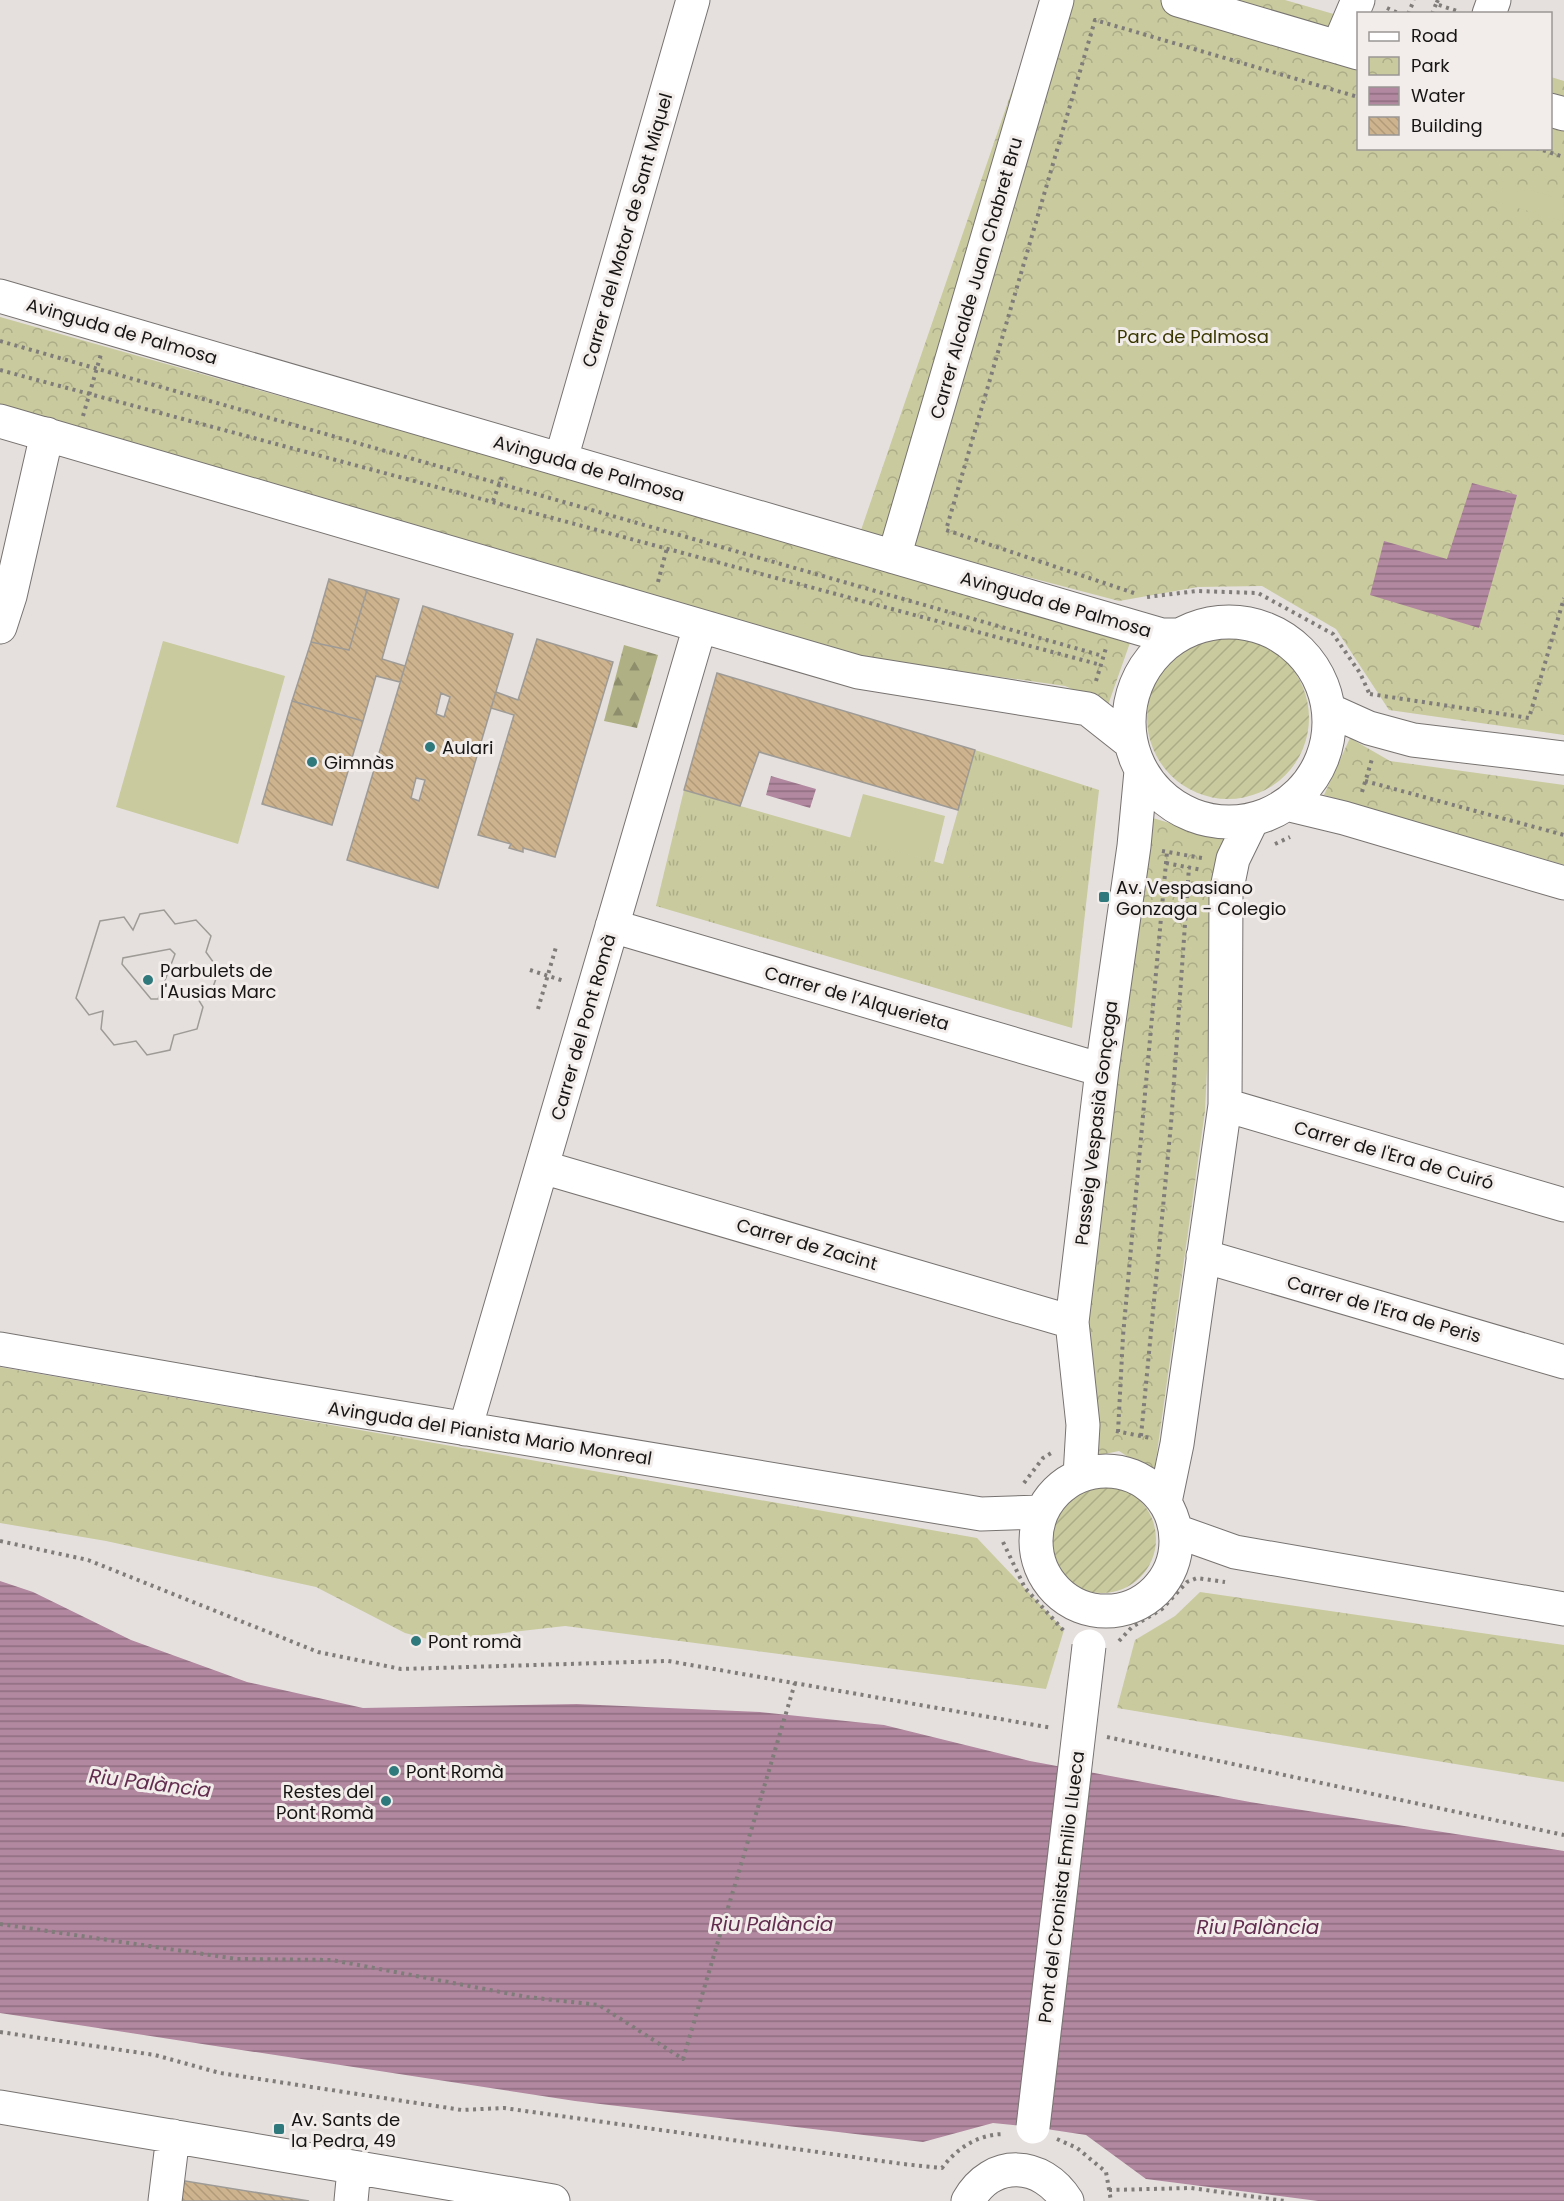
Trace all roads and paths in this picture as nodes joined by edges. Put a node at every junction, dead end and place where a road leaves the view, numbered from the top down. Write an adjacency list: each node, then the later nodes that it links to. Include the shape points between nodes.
1 (693, 0): 19 (street, Carrer del Motor de Sant Miquel)
2 (1057, 0): 21 (street, Carrer Alcalde Juan Chabret Bru)
3 (1178, 0): 7 (street)
4 (1358, 0): 7 (street)
5 (1437, 2): 6 (path)
6 (1461, 12)
7 (1348, 50)
8 (1357, 96): 22 (path, via 1095,20 946,530 1149,598 1197,591 1258,592 1333,634 1369,693 1529,718)
9 (1542, 150): 10 (path)
10 (1564, 157)
11 (0, 296): 12 (street, Avinguda de Palmosa)
12 (109, 328): 14 (path); 19 (street, Avinguda de Palmosa)
13 (0, 341): 14 (path)
14 (97, 368): 16 (path); 27 (path)
15 (0, 370): 16 (path)
16 (89, 393): 18 (path); 20 (path)
17 (0, 420): 18 (street)
18 (62, 438): 23 (street); 25 (street)
19 (561, 459): 21 (street, Avinguda de Palmosa)
20 (667, 548): 23 (path); 28 (path)
21 (894, 557): 26 (street, Avinguda de Palmosa, via 1162,634)
22 (1564, 597)
23 (651, 611): 24 (street)
24 (700, 626): 32 (street, via 858,672 1088,710); 44 (street, Carrer del Pont Romà)
25 (0, 627)
26 (1179, 635): 29 (street, via 1209,624 1243,623 1274,632 1301,652 1320,678); 32 (street, via 1154,655 1137,681 1129,711)
27 (1103, 656)
28 (1101, 664)
29 (1329, 710): 30 (street); 34 (street, via 1329,737 1321,763 1306,786)
30 (1381, 731): 31 (street, via 1413,740); 33 (path)
31 (1563, 753)
32 (1136, 757): 35 (street, via 1161,796 1188,814 1220,822); 39 (street, Passeig Vespasià Gonçaga)
33 (1365, 781): 36 (path); 37 (path)
34 (1286, 804): 35 (street); 36 (street)
35 (1252, 820): 42 (street, via 1233,859)
36 (1353, 821): 43 (street)
37 (1564, 835)
38 (1167, 852): 40 (path)
39 (1132, 856): 40 (path); 50 (street, Passeig Vespasià Gonçaga)
40 (1166, 863): 41 (path); 60 (path, via 1123,1336)
41 (1189, 867): 42 (path); 61 (path, via 1171,1124)
42 (1230, 876): 51 (street, via 1226,893)
43 (1564, 883)
44 (612, 926): 50 (street, Carrer de l’Alquerieta); 52 (street, Carrer del Pont Romà)
45 (556, 947): 47 (path)
46 (530, 970): 47 (path)
47 (547, 976): 48 (path); 49 (path)
48 (564, 981)
49 (538, 1009)
50 (1102, 1070): 55 (street, Passeig Vespasià Gonçaga)
51 (1225, 1106): 53 (street, Carrer de l'Era de Cuiró); 54 (street)
52 (542, 1167): 55 (street, Carrer de Zacint); 59 (street, Carrer del Pont Romà)
53 (1564, 1205)
54 (1203, 1256): 57 (street, Carrer de l'Era de Peris); 65 (street)
55 (1072, 1322): 58 (street, Passeig Vespasià Gonçaga)
56 (0, 1349): 59 (street, Avinguda del Pianista Mario Monreal)
57 (1564, 1362)
58 (1083, 1425): 62 (street, Passeig Vespasià Gonçaga); 63 (path, via 1065,1426 1053,1452 1043,1458)
59 (465, 1429): 64 (street, Avinguda del Pianista Mario Monreal)
60 (1118, 1432)
61 (1141, 1436)
62 (1080, 1476): 63 (street); 65 (street, via 1099,1471 1124,1473 1148,1484)
63 (1029, 1501): 64 (street, Avinguda del Pianista Mario Monreal); 67 (street)
64 (981, 1514): 67 (street, Avinguda del Pianista Mario Monreal); 73 (path, via 977,1538 1003,1542 1025,1588 1064,1630 1067,1645)
65 (1171, 1516): 68 (street); 69 (street, via 1176,1553)
66 (0, 1541): 74 (path, via 88,1560 318,1652 401,1669 668,1661)
67 (1035, 1550): 70 (street, via 1046,1579)
68 (1233, 1568): 69 (street); 71 (street); 73 (path, via 1187,1582 1162,1609)
69 (1168, 1576): 72 (street, via 1143,1602)
70 (1070, 1603): 72 (street, via 1094,1611); 73 (street)
71 (1564, 1609)
72 (1120, 1611): 73 (street)
73 (1101, 1648): 81 (street, Pont del Cronista Emilio Llueca, bridge)
74 (795, 1683): 75 (path); 78 (path, via 683,2059 599,2005 527,1996 332,1960 237,1959)
75 (1059, 1729)
76 (1105, 1737): 77 (path)
77 (1564, 1835)
78 (0, 1924)
79 (0, 2032): 81 (path, via 155,2055 220,2073 462,2110 504,2108 808,2153 942,2168 968,2143)
80 (0, 2107): 82 (street)
81 (1033, 2127): 83 (street, Pont del Cronista Emilio Llueca); 85 (street, Pont del Cronista Emilio Llueca, via 1039,2159); 86 (path, via 1093,2160 1106,2172)
82 (173, 2136): 84 (street); 88 (street)
83 (1002, 2172): 85 (street, via 1033,2172); 90 (street, via 979,2185)
84 (352, 2185): 87 (street)
85 (1057, 2189)
86 (1109, 2190): 91 (path); 92 (path, via 1191,2188)
87 (520, 2198): 89 (street)
88 (165, 2201)
89 (553, 2201)
90 (968, 2201)
91 (1111, 2201)
92 (1285, 2201)

